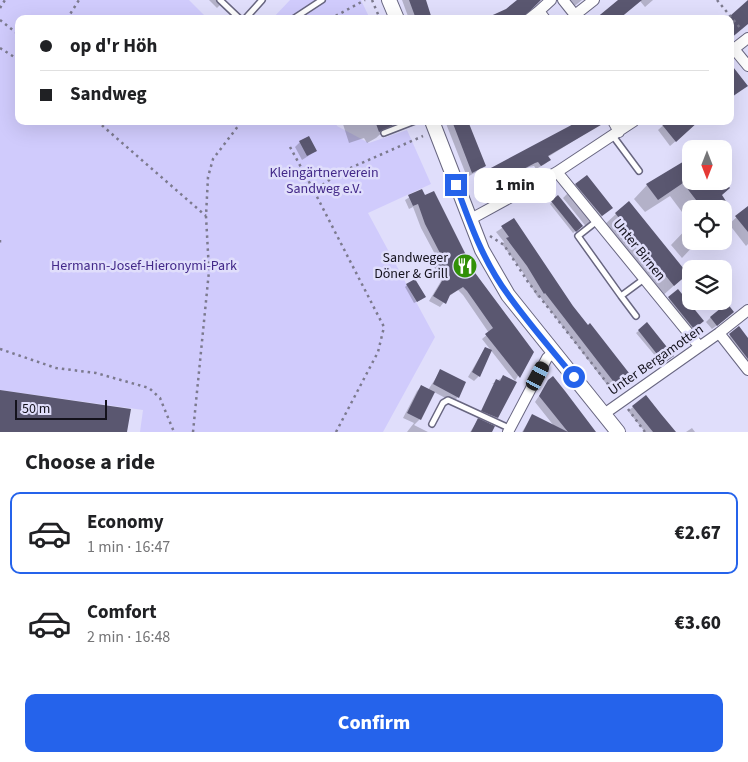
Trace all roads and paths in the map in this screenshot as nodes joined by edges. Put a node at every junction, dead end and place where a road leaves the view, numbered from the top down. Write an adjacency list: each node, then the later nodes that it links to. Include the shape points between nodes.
1 (5, 0): 13 (path)
2 (79, 0): 14 (path)
3 (220, 0): 15 (lane)
4 (262, 0): 16 (lane)
5 (322, 0): 17 (lane)
6 (366, 0): 18 (path)
7 (372, 0): 19 (path)
8 (389, 0): 20 (street)
9 (551, 0): 21 (street)
10 (563, 0): 11 (street, via 575,15)
11 (594, 0)
12 (717, 0): 22 (path)
13 (0, 8)
14 (70, 15)
15 (236, 15)
16 (249, 15)
17 (299, 15)
18 (338, 15)
19 (378, 15)
20 (395, 15)
21 (542, 15)
22 (729, 15)
23 (0, 20): 25 (path)
24 (734, 21): 26 (path)
25 (15, 32)
26 (745, 34): 28 (street)
27 (0, 48): 30 (path)
28 (734, 48)
29 (734, 53): 31 (street)
30 (15, 57)
31 (748, 66)
32 (102, 125): 45 (path)
33 (239, 125): 45 (path, via 213,159 208,177)
34 (405, 125): 38 (lane)
35 (434, 125): 46 (street)
36 (614, 125): 39 (street)
37 (628, 125): 39 (street)
38 (384, 133)
39 (616, 134): 42 (lane); 43 (street)
40 (423, 136): 44 (path, via 339,173)
41 (290, 148): 44 (path)
42 (639, 171)
43 (557, 172): 46 (street); 47 (street, Unter Birnen)
44 (314, 191): 65 (path, via 384,327 378,352)
45 (206, 216): 64 (path, via 208,271)
46 (473, 218): 57 (street, via 482,250 508,296); 59 (path, via 485,233 504,245 528,282)
47 (597, 221): 50 (street, Unter Birnen); 51 (lane, via 578,236)
48 (0, 240): 49 (path)
49 (0, 244)
50 (644, 278): 51 (lane); 55 (street, Unter Birnen)
51 (621, 296): 53 (lane)
52 (748, 310): 54 (street, Unter Bergamotten)
53 (636, 316)
54 (719, 333): 55 (street, Unter Bergamotten); 58 (street)
55 (699, 346): 59 (street, Unter Bergamotten)
56 (0, 349): 63 (path, via 56,368 96,372 148,388 160,398)
57 (554, 352): 60 (street); 62 (street, via 547,358)
58 (748, 370)
59 (621, 401): 60 (street, Unter Bergamotten); 67 (path)
60 (604, 414): 66 (street)
61 (432, 424): 62 (lane, via 448,400)
62 (509, 430)
63 (174, 432)
64 (193, 432)
65 (336, 432)
66 (618, 432)
67 (645, 432)

